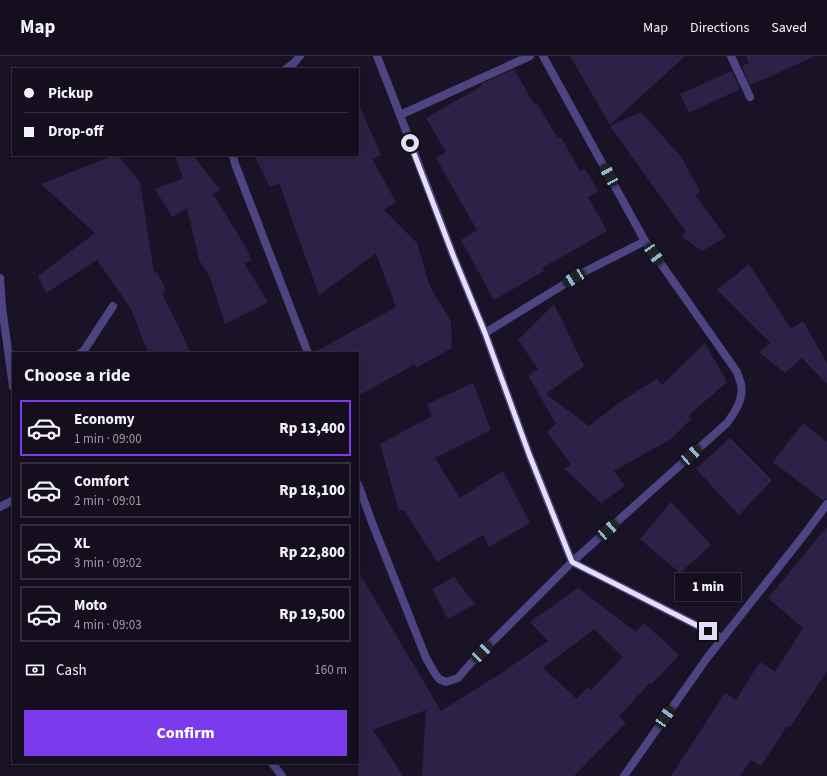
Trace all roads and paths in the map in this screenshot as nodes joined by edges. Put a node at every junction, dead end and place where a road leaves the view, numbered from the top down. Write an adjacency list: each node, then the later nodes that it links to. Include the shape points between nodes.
1 (300, 56): 6 (street)
2 (377, 56): 8 (street)
3 (530, 56): 8 (street)
4 (543, 56): 10 (street)
5 (731, 56): 7 (street)
6 (287, 68)
7 (750, 97)
8 (400, 115): 13 (street)
9 (233, 156): 15 (street)
10 (645, 241): 13 (street, via 584,272); 21 (street, via 737,372 741,385 740,399 736,412 727,423)
11 (0, 278): 16 (street)
12 (114, 306): 14 (street)
13 (485, 333): 21 (street)
14 (83, 352)
15 (308, 352)
16 (12, 377)
17 (359, 487): 21 (street, via 426,658 439,679 446,682 458,678)
18 (12, 501): 20 (street)
19 (827, 504): 22 (street)
20 (0, 507)
21 (572, 562): 22 (street)
22 (722, 638): 25 (street)
23 (273, 764): 24 (street)
24 (282, 776)
25 (624, 776)

